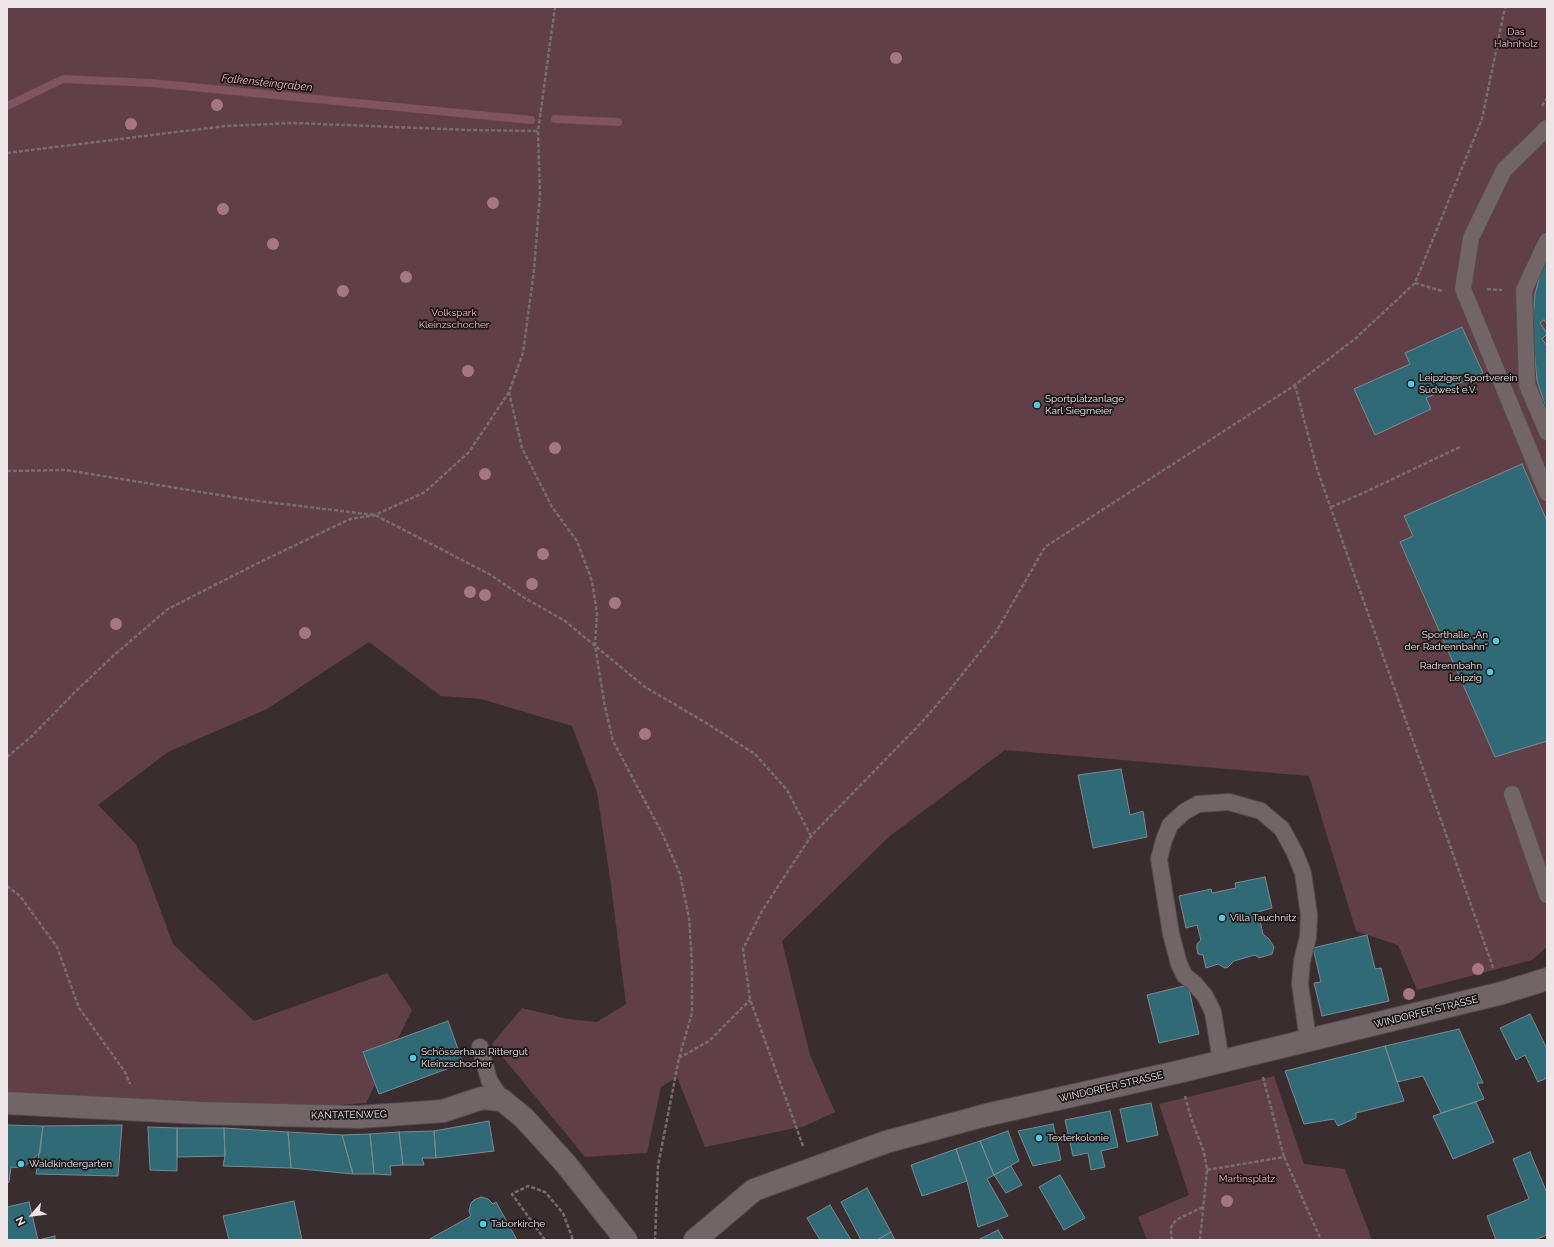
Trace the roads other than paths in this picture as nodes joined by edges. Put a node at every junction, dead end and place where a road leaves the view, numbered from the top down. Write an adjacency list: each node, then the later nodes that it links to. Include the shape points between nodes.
1 (1547, 128): 4 (lane, via 1504,170 1471,238 1463,289)
2 (1547, 241): 3 (lane, via 1524,290 1527,385)
3 (1547, 432)
4 (1547, 493)
5 (1512, 794): 6 (lane)
6 (1547, 895)
7 (1547, 979): 8 (street, WINDORFER STRASSE, via 1502,993)
8 (1308, 1040): 10 (street, WINDORFER STRASSE); 10 (lane, via 1300,984 1309,915 1303,873 1295,852 1282,829 1261,811 1229,802 1198,804 1170,825 1159,859 1171,934 1179,964 1185,976 1205,996 1213,1012)
9 (480, 1047): 11 (lane, via 489,1080)
10 (1221, 1061): 14 (street, WINDORFER STRASSE, via 986,1115 886,1142 754,1190)
11 (502, 1100): 12 (street, KANTATENWEG, via 482,1098 443,1111 359,1117 201,1113); 13 (street, via 524,1118 560,1157)
12 (7, 1103)
13 (626, 1240)
14 (694, 1240)

